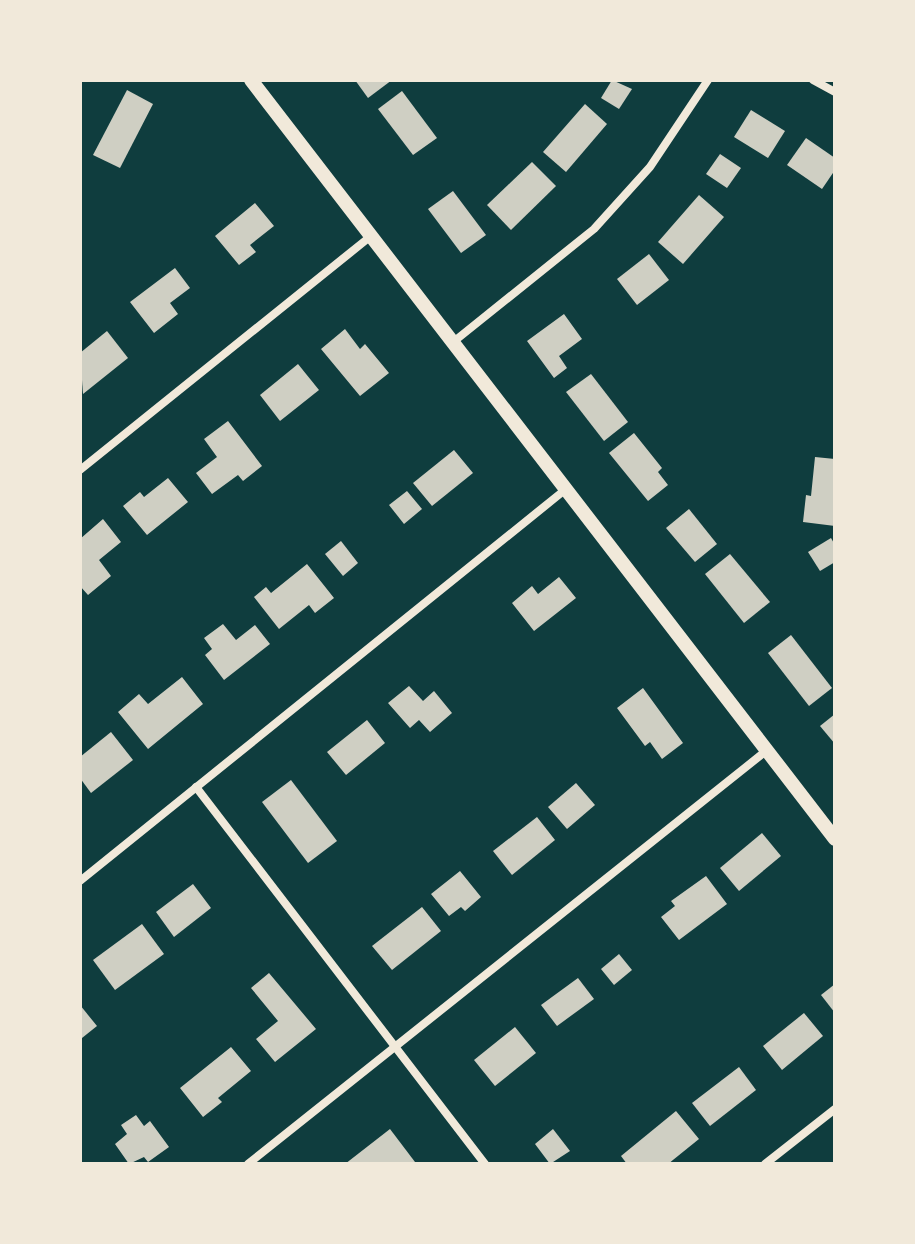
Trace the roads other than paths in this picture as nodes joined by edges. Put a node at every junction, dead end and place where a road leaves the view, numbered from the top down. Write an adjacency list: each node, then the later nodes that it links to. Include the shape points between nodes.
1 (251, 80): 5 (street)
2 (708, 80): 6 (street, via 650,167 594,229)
3 (813, 80): 4 (street)
4 (835, 92)
5 (371, 236): 6 (street); 7 (street)
6 (452, 343): 8 (street)
7 (80, 470)
8 (566, 489): 9 (street); 10 (street)
9 (766, 751): 11 (street); 13 (street)
10 (196, 787): 12 (street); 13 (street)
11 (835, 839)
12 (80, 881)
13 (394, 1047): 15 (street); 16 (street)
14 (835, 1109): 17 (street)
15 (248, 1164)
16 (485, 1164)
17 (765, 1164)

